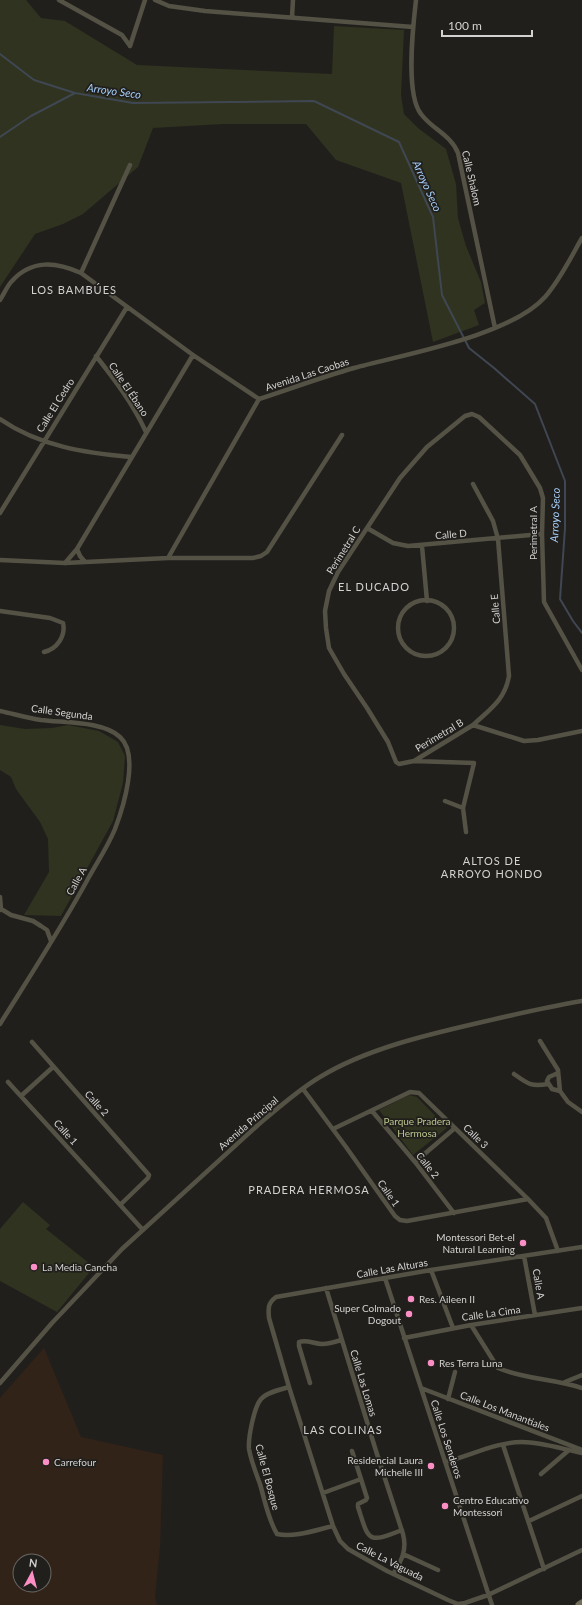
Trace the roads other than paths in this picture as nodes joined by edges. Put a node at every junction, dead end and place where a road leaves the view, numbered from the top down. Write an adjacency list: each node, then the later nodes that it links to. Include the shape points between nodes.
1 (59, 0): 2 (street, via 122,35 130,46)
2 (145, 0)
3 (155, 0): 6 (street, via 169,6 205,11)
4 (293, 0): 6 (street)
5 (416, 0): 7 (street, Calle Shalom)
6 (292, 17): 7 (street)
7 (413, 27): 13 (street, Calle Shalom, via 414,102 422,117 452,141 458,153)
8 (130, 166): 10 (street)
9 (582, 238): 13 (street, Avenida Las Caobas, via 545,297 526,312)
10 (81, 273): 11 (street, Avenida Las Caobas, via 57,265 41,265 25,270 11,282); 12 (street, Avenida Las Caobas)
11 (0, 300)
12 (127, 306): 14 (street, Avenida Las Caobas); 15 (street, Calle El Cedro)
13 (494, 328): 16 (street, Avenida Las Caobas, via 457,341 348,370)
14 (192, 355): 16 (street, Avenida Las Caobas); 19 (street)
15 (96, 356): 19 (street, Calle El Ébano, via 138,415); 21 (street, Calle El Cedro)
16 (259, 400): 30 (street)
17 (472, 414): 25 (street, Perimetral C, via 465,416 427,447 400,478); 26 (street, Perimetral A, via 479,416 520,455 530,469 543,498)
18 (0, 419): 21 (street)
19 (146, 432): 22 (street)
20 (342, 435): 30 (street, via 267,552 253,558)
21 (44, 441): 22 (street, via 65,448); 24 (street, Calle El Cedro)
22 (131, 457): 29 (street)
23 (473, 484): 27 (street, Calle E, via 493,521)
24 (0, 513)
25 (367, 528): 28 (street, Calle D, via 393,543); 43 (street, Perimetral C, via 338,572 329,591 325,611 326,628 329,648 368,708)
26 (542, 534): 27 (street, Calle D); 37 (street, Perimetral A, via 544,602)
27 (498, 539): 28 (street, Calle D); 39 (street, Calle E, via 509,676 504,694 498,702)
28 (422, 546): 34 (street)
29 (77, 549): 32 (street); 33 (street)
30 (168, 558): 32 (street)
31 (0, 560): 33 (street)
32 (85, 562): 33 (street)
33 (65, 563)
34 (427, 601): 34 (street, via 439,604 448,612 454,627 453,636 437,654 420,656 403,645 398,634 398,625 400,617 408,608 418,602)
35 (0, 611): 36 (street, via 50,618 63,623 61,640 56,647)
36 (44, 652)
37 (582, 670)
38 (0, 711): 41 (street, Calle Segunda, via 42,720 96,726)
39 (472, 725): 40 (street, Perimetral B, via 524,741); 42 (street, Perimetral B)
40 (582, 731)
41 (119, 736): 49 (street, Calle A, via 126,745 129,770 124,804 114,831)
42 (414, 761): 43 (street, Perimetral B); 45 (street, via 474,763)
43 (399, 764)
44 (445, 801): 45 (street)
45 (464, 808): 46 (street)
46 (466, 832)
47 (0, 897): 48 (street)
48 (1, 910): 49 (street, via 33,921 47,930)
49 (51, 941): 51 (street, Calle A)
50 (582, 1002): 59 (street, Avenida Principal, via 538,1009 428,1034 350,1062)
51 (0, 1024)
52 (540, 1041): 55 (street, via 552,1058)
53 (32, 1042): 54 (street, Calle 2)
54 (53, 1067): 61 (street); 68 (street, Calle 2, via 149,1175)
55 (558, 1073): 58 (street, via 549,1077); 60 (street)
56 (514, 1074): 58 (street, via 530,1085)
57 (8, 1082): 61 (street, Calle 1)
58 (548, 1084): 60 (street, via 552,1089)
59 (303, 1089): 65 (street, Calle 1); 70 (street, Avenida Principal, via 258,1125)
60 (560, 1091): 63 (street, via 568,1102)
61 (21, 1096): 68 (street, Calle 1)
62 (372, 1111): 64 (street, Calle 3, via 403,1095 415,1092); 65 (street, Calle 3); 66 (street, Calle 2)
63 (582, 1112)
64 (456, 1128): 66 (street); 67 (street, Calle 3)
65 (333, 1129): 69 (street, Calle 1, via 394,1216 407,1221)
66 (415, 1162): 69 (street, Calle 2)
67 (528, 1199): 69 (street, Calle 1); 72 (street, Calle 3, via 546,1218)
68 (120, 1204): 70 (street, Calle 1)
69 (454, 1213)
70 (143, 1230): 87 (street, Avenida Principal, via 52,1323)
71 (582, 1247): 72 (street, Calle Las Alturas)
72 (558, 1250): 73 (street, Calle Las Alturas)
73 (524, 1256): 74 (street, Calle Las Alturas); 79 (street, Calle A)
74 (431, 1270): 75 (street, Calle Las Alturas); 81 (street)
75 (385, 1278): 76 (street, Calle Las Alturas); 82 (street, Calle Los Senderos)
76 (326, 1288): 77 (street, Calle Las Alturas); 83 (street, Calle Las Lomas)
77 (276, 1297): 89 (street, Calle La Vaguada, via 270,1302 269,1318)
78 (582, 1308): 79 (street, Calle La Cima)
79 (535, 1316): 80 (street, Calle La Cima)
80 (471, 1325): 81 (street, Calle La Cima); 86 (street, via 498,1368 535,1378)
81 (453, 1328): 82 (street, Calle La Cima)
82 (404, 1338): 90 (street, Calle Los Senderos)
83 (341, 1340): 88 (street, via 324,1344 305,1340 299,1342); 104 (street, Calle Las Lomas)
84 (455, 1372): 92 (street)
85 (582, 1375): 86 (street)
86 (565, 1382): 91 (street)
87 (0, 1383)
88 (310, 1384)
89 (289, 1387): 100 (street, Calle La Vaguada); 103 (street, Calle El Bosque, via 267,1395 258,1403 250,1437 251,1457 273,1527 277,1534 282,1535)
90 (421, 1388): 92 (street, Calle Los Manantiales); 97 (street, Calle Los Senderos)
91 (582, 1388)
92 (448, 1399): 96 (street, Calle Los Manantiales)
93 (503, 1445): 94 (street, via 521,1442); 97 (street); 102 (street)
94 (569, 1450): 96 (street); 98 (street)
95 (352, 1451): 99 (street)
96 (582, 1452)
97 (445, 1462): 110 (street, Calle Los Senderos)
98 (541, 1474)
99 (361, 1479): 100 (street); 104 (street, via 367,1498 358,1504 358,1507 368,1535 381,1538)
100 (323, 1493): 103 (street, Calle La Vaguada)
101 (582, 1496): 102 (street)
102 (529, 1521): 107 (street)
103 (333, 1526): 109 (street, Calle La Vaguada, via 340,1541 348,1549)
104 (402, 1530): 106 (street, Calle Las Lomas, via 405,1543)
105 (582, 1550): 107 (street, Calle La Vaguada)
106 (403, 1554): 108 (street); 109 (street, Calle Las Lomas)
107 (544, 1569): 110 (street, Calle La Vaguada)
108 (438, 1570)
109 (393, 1574): 110 (street, Calle La Vaguada, via 458,1604)
110 (488, 1595): 112 (street, Calle Los Senderos)
111 (582, 1604): 113 (main road)
112 (492, 1605)
113 (579, 1605)

